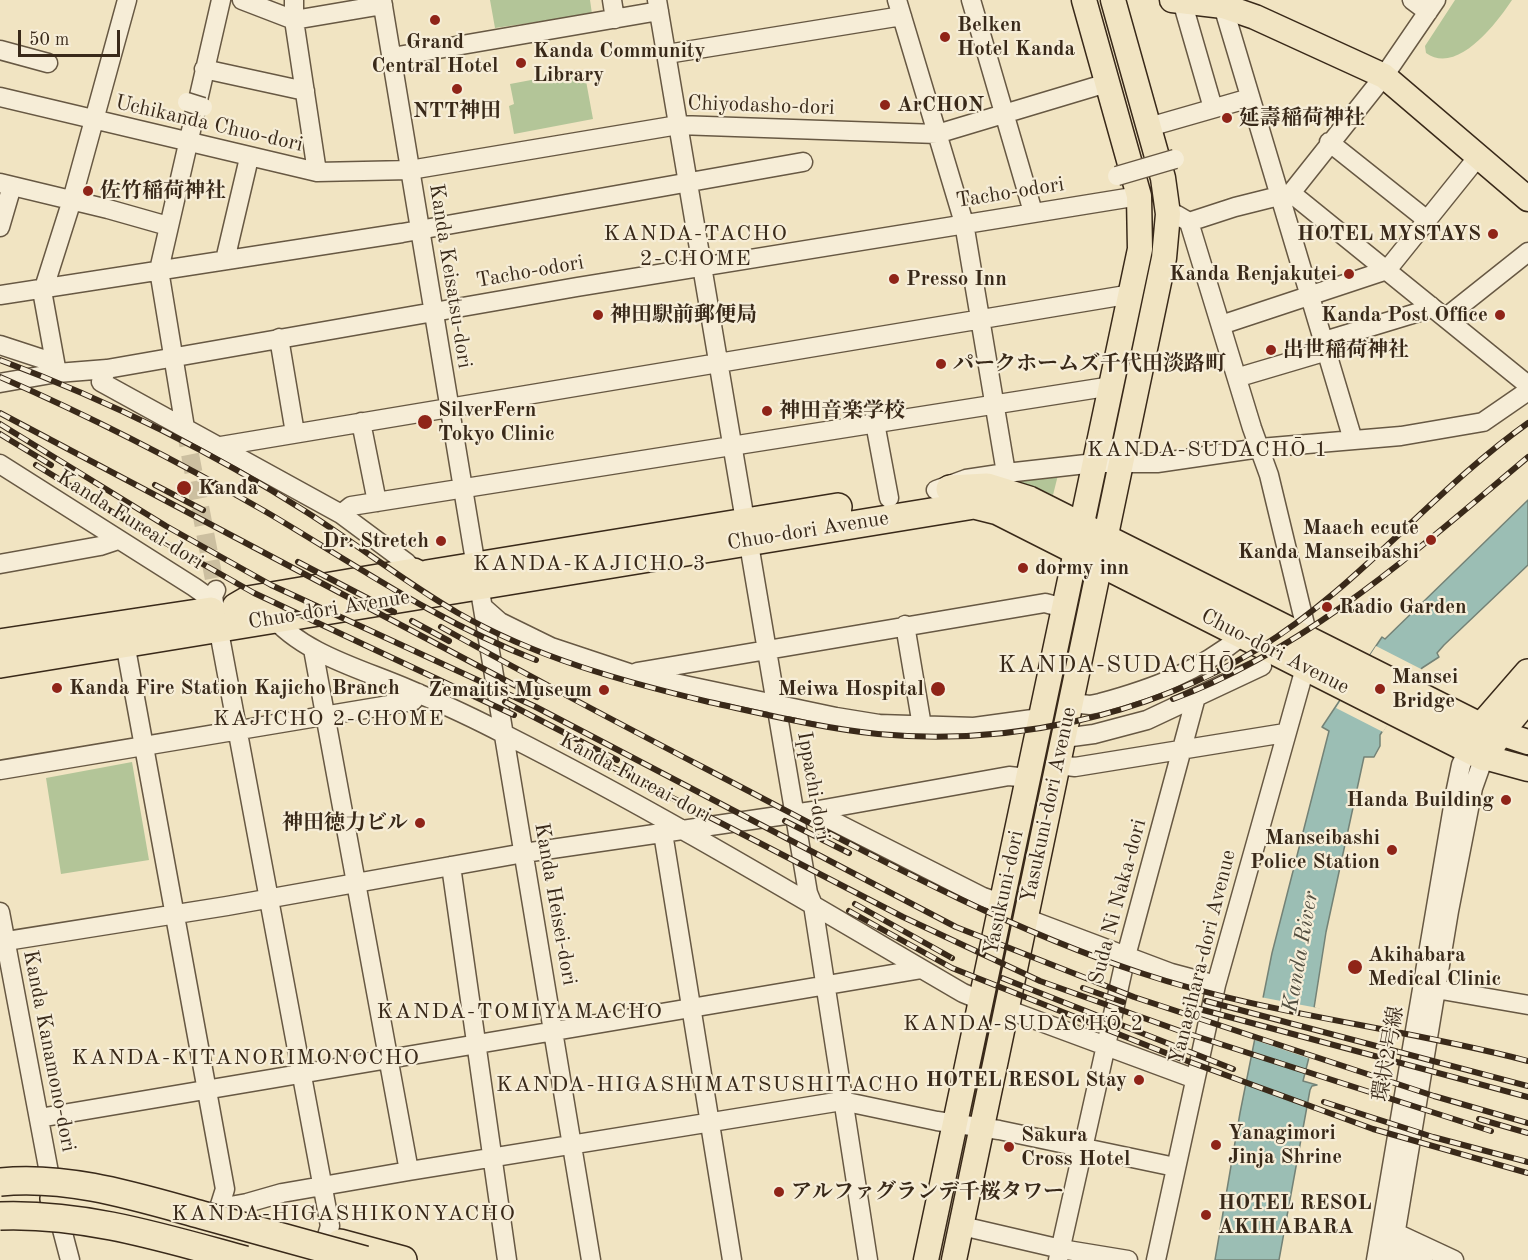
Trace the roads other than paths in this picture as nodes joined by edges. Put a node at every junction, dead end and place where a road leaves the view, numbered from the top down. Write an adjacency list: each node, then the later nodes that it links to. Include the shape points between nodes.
1 (127, 0): 30 (street)
2 (221, 0): 22 (street)
3 (242, 0): 17 (street)
4 (294, 0): 17 (street)
5 (612, 0): 16 (street)
6 (971, 0): 29 (street)
7 (1084, 0): 24 (main road)
8 (1113, 0): 32 (main road, Yasukuni-dori Avenue)
9 (1412, 0): 14 (street)
10 (1177, 1): 12 (main road); 28 (street)
11 (383, 3): 17 (street); 20 (street, Kanda Keisatsu-dori)
12 (1216, 3): 23 (main road); 27 (street)
13 (658, 6): 16 (street); 19 (street, Ippachi-dori)
14 (1432, 6): 23 (street)
15 (899, 8): 19 (street); 33 (street)
16 (615, 19): 20 (street)
17 (294, 20): 25 (street)
18 (0, 50): 21 (street)
19 (667, 54): 31 (street, Ippachi-dori)
20 (392, 57): 40 (street, Kanda Keisatsu-dori)
21 (48, 63)
22 (204, 69): 25 (street); 34 (street)
23 (1384, 76): 35 (street); 37 (main road)
24 (1107, 83): 29 (street, Chiyodasho-dori); 46 (main road)
25 (305, 91): 41 (street)
26 (0, 97): 30 (street, Uchikanda Chuo-dori)
27 (1250, 98): 28 (street); 45 (street)
28 (1214, 108): 32 (street)
29 (1004, 114): 33 (street, Chiyodasho-dori); 49 (street)
30 (93, 121): 34 (street, Uchikanda Chuo-dori); 48 (street)
31 (678, 125): 33 (street, Chiyodasho-dori); 40 (street, Chiyodasho-dori); 43 (street, Ippachi-dori)
32 (1149, 127): 50 (main road, Yasukuni-dori Avenue)
33 (937, 134): 52 (street)
34 (186, 142): 36 (street, Uchikanda Chuo-dori); 53 (street)
35 (1329, 142): 45 (street); 51 (street)
36 (249, 158): 41 (street, Uchikanda Chuo-dori); 57 (street)
37 (1477, 158): 47 (main road); 51 (street)
38 (1175, 159): 42 (street, bridge)
39 (803, 162): 43 (street)
40 (410, 170): 41 (street, Uchikanda Chuo-dori); 55 (street, Kanda Keisatsu-dori)
41 (317, 172)
42 (1117, 176)
43 (688, 181): 55 (street); 58 (street, Ippachi-dori)
44 (6, 185): 48 (street); 54 (street)
45 (1285, 194): 50 (street); 60 (street); 64 (street)
46 (1139, 196): 49 (street, Tacho-odori); 62 (main road, via 1140,249)
47 (1528, 199)
48 (72, 200): 53 (street); 61 (street)
49 (1033, 212): 52 (street, Tacho-odori)
50 (1179, 218): 69 (street); 93 (main road, Yasukuni-dori Avenue, via 1164,258)
51 (1427, 220): 60 (street)
52 (964, 223): 58 (street, Tacho-odori); 67 (street)
53 (168, 226): 59 (street)
54 (0, 227)
55 (420, 230): 57 (street); 66 (street, Kanda Keisatsu-dori)
56 (1528, 252): 68 (street)
57 (225, 260): 59 (street)
58 (703, 267): 66 (street, Tacho-odori); 74 (street, Ippachi-dori)
59 (159, 270): 61 (street); 73 (street)
60 (1387, 270): 64 (street); 65 (street)
61 (44, 288): 63 (street); 75 (street)
62 (1132, 294): 67 (street); 80 (main road)
63 (0, 295)
64 (1311, 297): 69 (street); 72 (street)
65 (1431, 306): 68 (street); 72 (street)
66 (433, 311): 70 (street, Tacho-odori); 83 (street, Kanda Keisatsu-dori)
67 (980, 318): 74 (street); 82 (street)
68 (1445, 318): 79 (street)
69 (1221, 325): 91 (street)
70 (279, 338): 73 (street, Tacho-odori); 87 (street)
71 (0, 345): 75 (street)
72 (1326, 346): 77 (street); 88 (street)
73 (172, 356): 76 (street, Tacho-odori); 86 (street)
74 (718, 361): 83 (street); 89 (street, Ippachi-dori)
75 (56, 368): 76 (street, Tacho-odori); 78 (street)
76 (107, 369): 86 (street, via 101,382)
77 (1246, 375)
78 (0, 383)
79 (1528, 385)
80 (1112, 386): 82 (street); 92 (main road)
81 (1528, 391): 88 (street, via 1482,422 1373,441)
82 (995, 405): 85 (street); 95 (street)
83 (449, 407): 84 (street); 96 (street, Kanda Keisatsu-dori)
84 (361, 422): 87 (street); 99 (street)
85 (875, 423): 89 (street); 98 (street)
86 (185, 428): 90 (street)
87 (295, 434): 90 (street)
88 (1353, 440): 91 (street)
89 (733, 444): 96 (street); 101 (street, Ippachi-dori)
90 (221, 446): 100 (street)
91 (1260, 448): 93 (street, via 1156,463); 114 (street)
92 (1095, 463): 93 (street); 95 (street); 102 (main road)
93 (1123, 463): 104 (main road, Yasukuni-dori Avenue)
94 (0, 464): 103 (street, Kanda Fureai-dori)
95 (1006, 473): 97 (street, via 966,479)
96 (462, 488): 99 (street); 107 (street, Kanda Keisatsu-dori)
97 (936, 490): 98 (highway, Chuo-dori Avenue); 102 (highway, Chuo-dori Avenue, via 1000,489 1029,500)
98 (889, 498): 101 (highway, Chuo-dori Avenue)
99 (377, 502): 100 (street, via 351,507)
100 (341, 514): 106 (street)
101 (747, 532): 102 (highway, Chuo-dori Avenue, via 974,505); 107 (highway, Chuo-dori Avenue); 117 (street, Ippachi-dori)
102 (1079, 539): 104 (highway, Chuo-dori Avenue); 108 (main road, Yasukuni-dori)
103 (118, 540): 105 (street); 109 (street, Kanda Fureai-dori, via 194,587)
104 (1104, 551): 113 (highway, Chuo-dori Avenue); 114 (highway, Chuo-dori Avenue); 127 (main road, Yasukuni-dori Avenue)
105 (0, 564)
106 (418, 573): 107 (highway, Chuo-dori Avenue); 109 (highway, via 248,600); 110 (highway, Chuo-dori Avenue, via 411,586)
107 (479, 586): 110 (highway, Chuo-dori Avenue); 122 (street, via 500,622 551,647); 133 (street, Kanda Heisei-dori)
108 (1064, 608): 111 (street, via 1045,603); 130 (main road, Yasukuni-dori)
109 (220, 609): 110 (highway, Chuo-dori Avenue); 112 (highway, Chuo-dori Avenue); 132 (street)
110 (269, 613): 116 (street, Kanda Fureai-dori)
111 (905, 625): 117 (street); 131 (street)
112 (123, 634): 115 (highway, Chuo-dori Avenue); 118 (highway, Chuo-dori Avenue); 138 (street)
113 (1242, 636): 120 (highway, Chuo-dori Avenue); 127 (street, via 1196,669 1172,680 1100,703)
114 (1309, 641): 123 (highway, Chuo-dori Avenue)
115 (0, 643)
116 (313, 649): 124 (street, Kanda Fureai-dori); 129 (street)
117 (767, 650): 122 (street); 128 (street, Ippachi-dori)
118 (0, 664)
119 (1262, 666): 125 (street)
120 (1305, 668): 123 (highway, Chuo-dori Avenue); 134 (street, Yanagihara-dori Avenue)
121 (1528, 673): 136 (highway)
122 (632, 674): 128 (street)
123 (1353, 677): 136 (highway, Chuo-dori Avenue)
124 (418, 693): 129 (street, via 413,701); 133 (street, Kanda Fureai-dori)
125 (1196, 697): 135 (street, via 1147,720); 139 (street, Suda Ni Naka-dori)
126 (1528, 698): 136 (highway)
127 (1071, 703): 135 (main road, Yasukuni-dori Avenue)
128 (776, 705): 131 (street, via 879,724); 144 (street, Ippachi-dori)
129 (326, 717): 132 (street); 149 (street)
130 (1040, 718): 131 (street, via 974,727); 143 (main road, Yasukuni-dori)
131 (922, 726)
132 (238, 732): 138 (street); 150 (street)
133 (503, 733): 145 (street, Kanda Fureai-dori); 147 (street, Kanda Heisei-dori)
134 (1285, 733): 139 (street); 159 (street, Yanagihara-dori Avenue)
135 (1064, 738): 140 (main road, Yasukuni-dori Avenue)
136 (1483, 742): 137 (main road, Chuo-dori Avenue); 141 (main road, Chuo-dori Avenue); 161 (street, 環状2号線); 163 (street, 環状2号線, via 1456,789)
137 (1528, 742)
138 (144, 747): 142 (street); 154 (street)
139 (1183, 751): 140 (street, via 1075,767); 157 (street, Suda Ni Naka-dori)
140 (1058, 765): 155 (main road, Yasukuni-dori Avenue)
141 (1528, 769)
142 (0, 770)
143 (1028, 778): 144 (street, via 1009,776); 151 (main road, Yasukuni-dori)
144 (803, 812): 145 (street); 151 (street); 152 (street, Ippachi-dori, via 808,893)
145 (685, 829): 146 (street); 152 (street, Kanda Fureai-dori)
146 (663, 833): 147 (street); 165 (street)
147 (524, 853): 148 (street); 167 (street, Kanda Heisei-dori)
148 (452, 866): 149 (street); 168 (street)
149 (358, 881): 150 (street); 170 (street)
150 (268, 899): 154 (street); 171 (street)
151 (1003, 904): 162 (main road, Yasukuni-dori)
152 (813, 905): 158 (street, Kanda Fureai-dori); 160 (street, Ippachi-dori)
153 (0, 912): 156 (street, Kanda Kanamono-dori)
154 (177, 914): 156 (street); 173 (street)
155 (1025, 918): 157 (street); 166 (main road, Yasukuni-dori Avenue)
156 (3, 942): 175 (street, Kanda Kanamono-dori)
157 (1126, 956): 159 (street); 169 (street, Suda Ni Naka-dori)
158 (922, 969): 160 (street); 162 (street, Kanda Fureai-dori)
159 (1216, 985): 172 (street, Yanagihara-dori Avenue)
160 (825, 986): 165 (street); 174 (street, Ippachi-dori)
161 (1436, 989): 163 (street); 164 (street); 197 (street, 環状2号線)
162 (980, 1000): 177 (main road, Yasukuni-dori)
163 (1421, 1001): 197 (street, 環状2号線)
164 (1528, 1005)
165 (691, 1009): 167 (street); 176 (street)
166 (1006, 1009): 169 (street); 178 (main road, Yasukuni-dori Avenue)
167 (555, 1031): 168 (street); 179 (street, Kanda Heisei-dori)
168 (477, 1044): 170 (street); 181 (street)
169 (1104, 1046): 172 (street); 180 (street, Suda Ni Naka-dori)
170 (389, 1058): 171 (street); 184 (street)
171 (301, 1074): 173 (street); 187 (street)
172 (1195, 1079): 182 (street, Yanagihara-dori Avenue)
173 (207, 1090): 175 (street); 191 (street, via 225,1189)
174 (842, 1101): 176 (street); 177 (street); 210 (street, Ippachi-dori)
175 (39, 1118): 183 (street, Kanda Kanamono-dori)
176 (710, 1123): 179 (street); 209 (street)
177 (954, 1124): 178 (street); 211 (main road, Yasukuni-dori)
178 (981, 1127): 180 (street); 194 (main road, Yasukuni-dori Avenue)
179 (572, 1146): 181 (street); 208 (street, Kanda Heisei-dori)
180 (1082, 1147): 182 (street); 199 (street, Suda Ni Naka-dori)
181 (494, 1158): 184 (street); 207 (street)
182 (1175, 1167): 214 (street, Yanagihara-dori Avenue)
183 (49, 1171): 185 (highway); 188 (highway); 189 (street, Kanda Kanamono-dori)
184 (409, 1171): 187 (street)
185 (0, 1174)
186 (0, 1182): 205 (highway, bridge, via 62,1183 103,1190)
187 (321, 1186): 191 (street); 196 (street, via 330,1226)
188 (158, 1193): 191 (highway); 204 (highway, via 226,1237)
189 (54, 1199): 195 (street, Kanda Kanamono-dori); 198 (highway, via 123,1221)
190 (0, 1201): 203 (highway, via 43,1200 111,1209 174,1227)
191 (219, 1208): 196 (highway)
192 (0, 1216): 202 (highway, bridge, via 43,1216 113,1225)
193 (0, 1226): 195 (highway)
194 (962, 1226): 199 (street); 212 (main road, Yasukuni-dori Avenue)
195 (62, 1227): 198 (highway); 200 (street)
196 (326, 1239): 206 (highway)
197 (1390, 1242): 215 (street, 環状2号線); 216 (street); 217 (street)
198 (174, 1253): 201 (highway)
199 (1060, 1254): 213 (street)
200 (70, 1260)
201 (202, 1260)
202 (244, 1260)
203 (256, 1260)
204 (303, 1260)
205 (365, 1260)
206 (403, 1260)
207 (507, 1260)
208 (591, 1260)
209 (732, 1260)
210 (868, 1260)
211 (926, 1260)
212 (954, 1260)
213 (1128, 1260)
214 (1156, 1260)
215 (1376, 1260)
216 (1423, 1260)
217 (1454, 1260)

